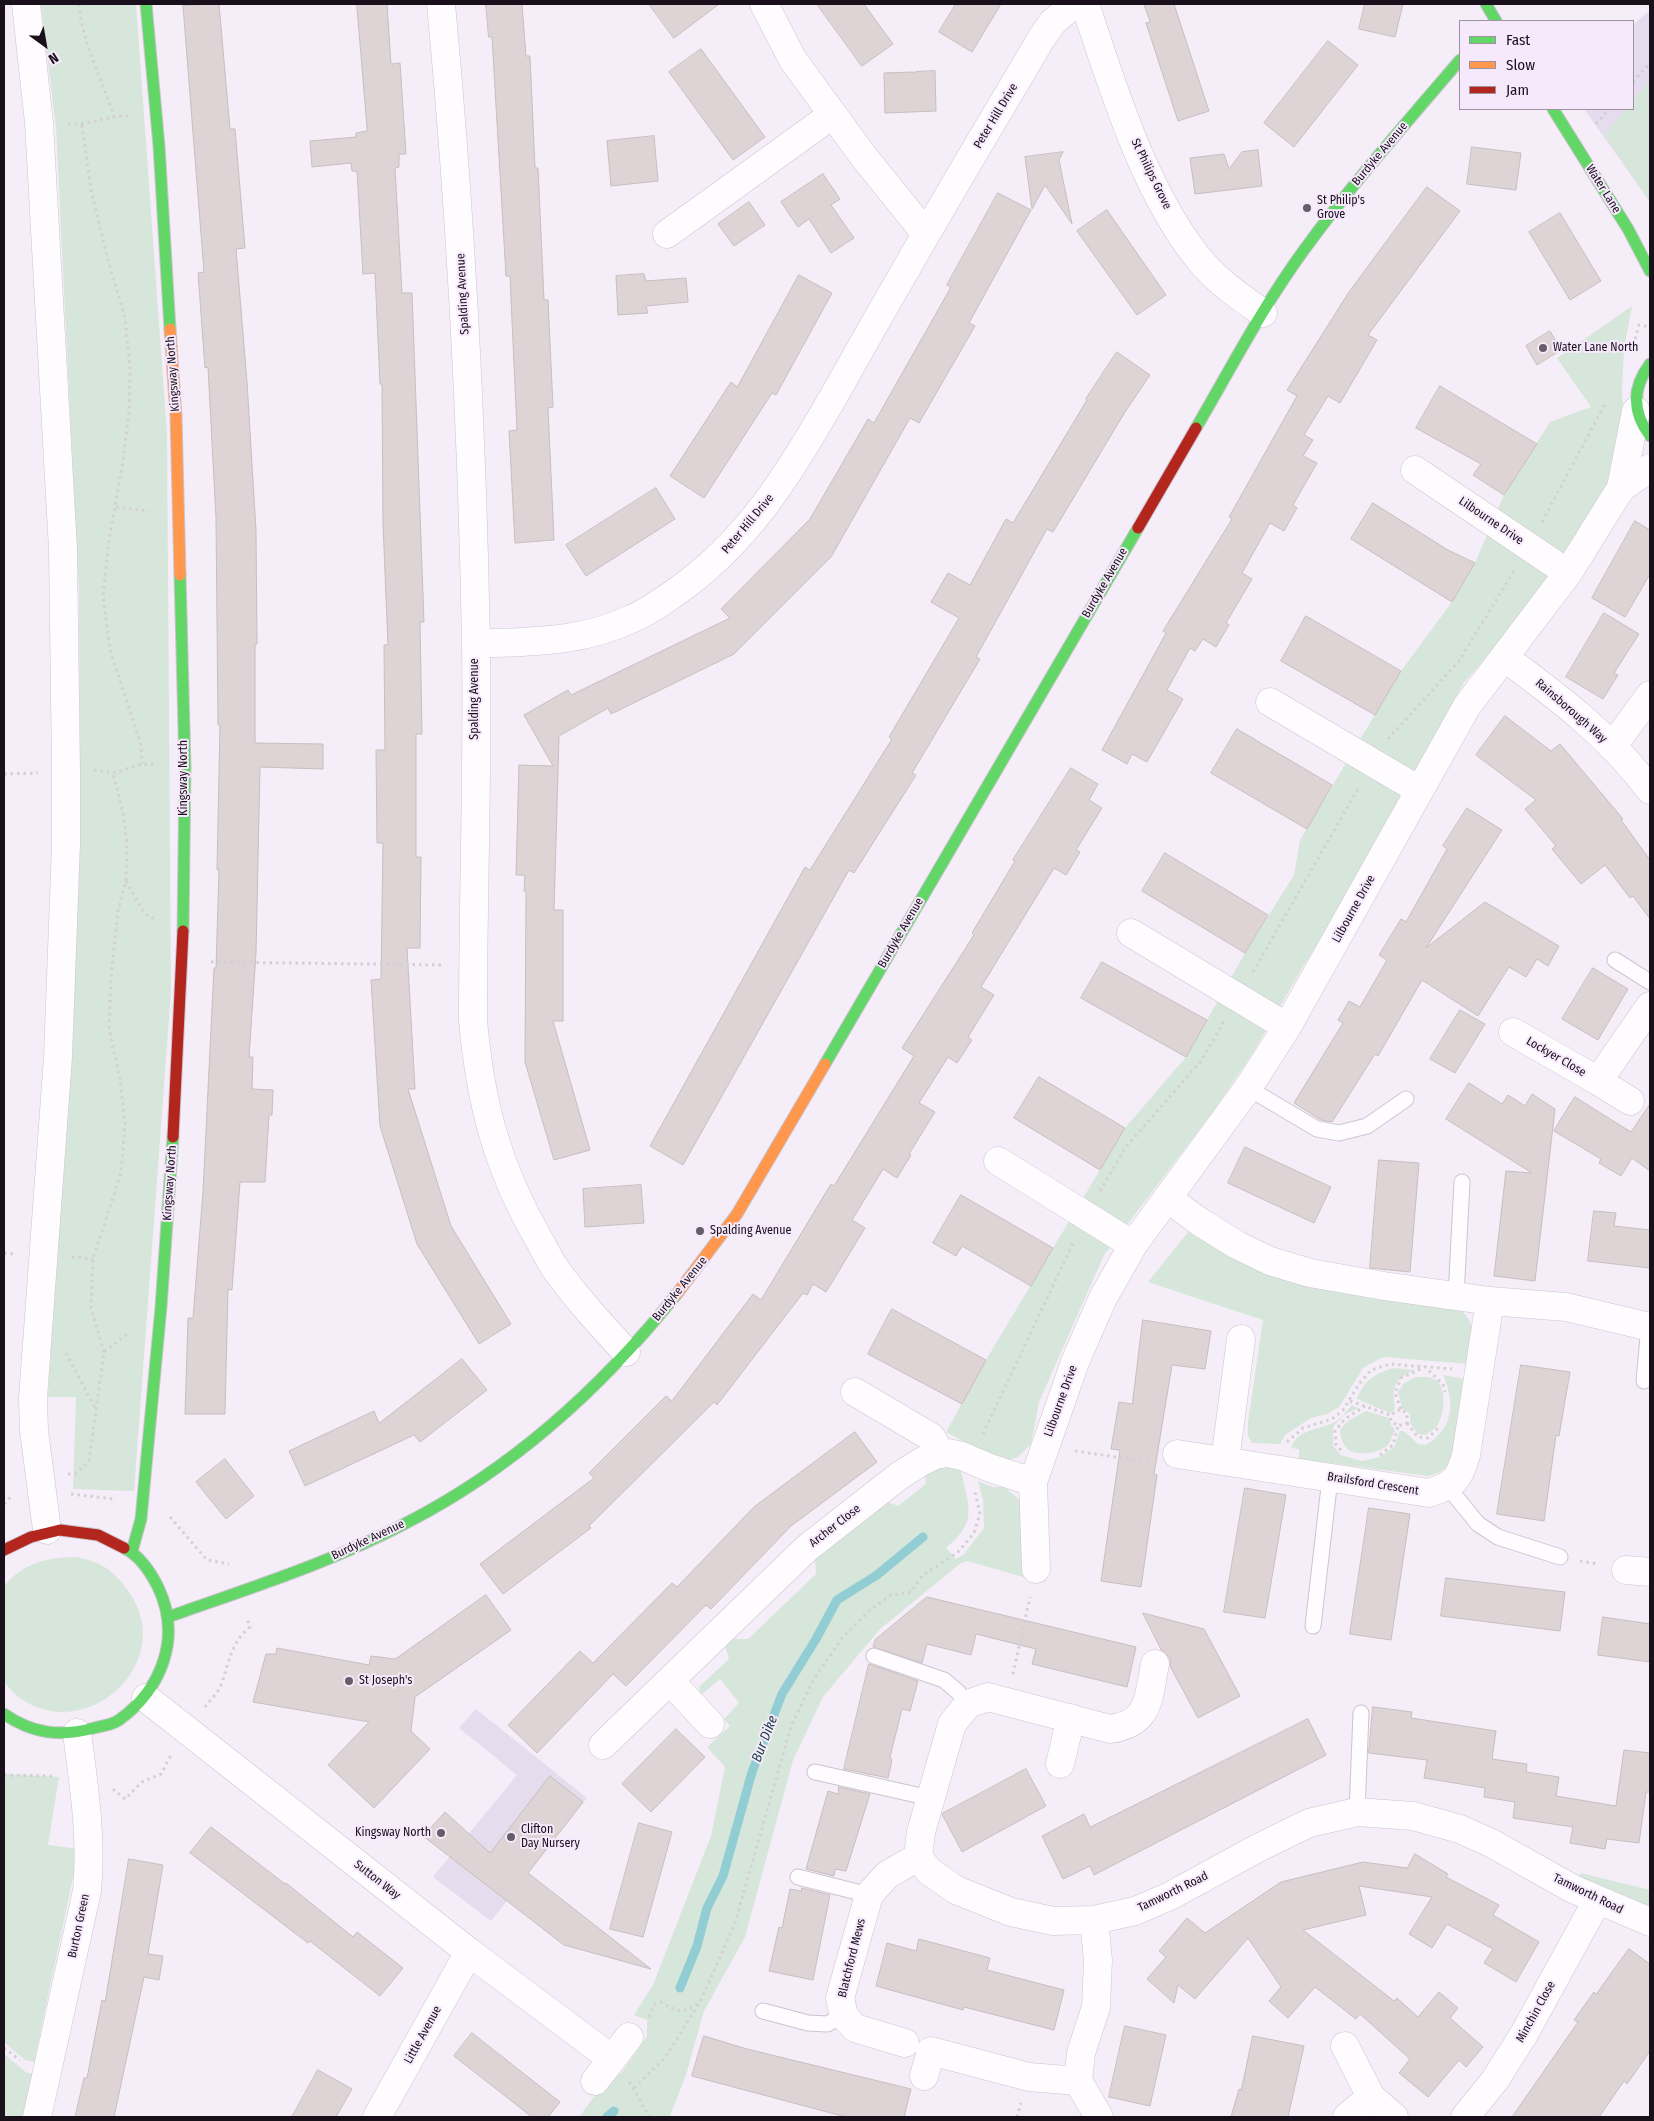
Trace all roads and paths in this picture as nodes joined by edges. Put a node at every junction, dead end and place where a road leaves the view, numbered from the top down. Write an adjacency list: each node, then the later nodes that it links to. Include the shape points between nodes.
1 (26, 4): 17 (street)
2 (79, 4): 16 (path, via 93,62)
3 (146, 4): 14 (street, Kingsway North)
4 (441, 4): 35 (street, Spalding Avenue, via 461,250)
5 (764, 4): 15 (street, via 793,60)
6 (1074, 4): 20 (street, Peter Hill Drive, via 1041,39)
7 (1085, 4): 22 (street, St Philips Grove, via 1114,93 1160,198 1205,266 1234,293)
8 (1486, 4): 9 (street)
9 (1494, 20)
10 (1459, 61): 22 (street, Burdyke Avenue, via 1355,183 1303,251)
11 (1650, 63): 12 (path)
12 (1634, 81)
13 (1554, 110): 21 (street, Water Lane)
14 (156, 115): 16 (path); 46 (street, Kingsway North, via 180,514 185,767)
15 (832, 115): 19 (street); 20 (street)
16 (114, 116): 18 (path)
17 (39, 123): 18 (path); 92 (street, via 63,549 66,799 58,1056 33,1398)
18 (82, 125): 41 (path, via 91,190 125,318 129,360 129,412 103,596 110,650 141,745)
19 (667, 234)
20 (926, 234): 35 (street, Peter Hill Drive, via 795,464 761,511 717,560 662,602 633,619 595,634 559,640)
21 (1650, 271)
22 (1263, 313): 71 (street, Burdyke Avenue, via 731,1223 681,1291)
23 (1650, 327): 24 (path, via 1638,325)
24 (1634, 342)
25 (1650, 352): 26 (street)
26 (1647, 367): 28 (street, via 1636,390)
27 (1608, 397): 33 (path)
28 (1636, 411): 29 (street); 32 (street, Lilbourne Drive)
29 (1650, 436)
30 (1650, 468): 32 (street, Lilbourne Drive)
31 (1415, 470): 33 (street, Lilbourne Drive)
32 (1621, 488): 34 (street, Lilbourne Drive)
33 (1529, 547): 34 (street, Lilbourne Drive); 40 (path, via 1459,661 1389,736)
34 (1568, 573): 36 (street, Lilbourne Drive)
35 (476, 644): 50 (street, Spalding Avenue)
36 (1505, 658): 39 (street, Rainsborough Way, via 1557,696); 43 (street, Lilbourne Drive, via 1467,706)
37 (1650, 695): 39 (street, Rainsborough Way)
38 (1270, 702): 40 (street)
39 (1612, 747): 44 (street, Rainsborough Way)
40 (1374, 762): 43 (street); 52 (path)
41 (142, 764)
42 (113, 773): 45 (path, via 124,817)
43 (1420, 790): 54 (street, Lilbourne Drive)
44 (1650, 790)
45 (126, 881): 46 (path, via 144,913 165,926); 70 (path, via 118,910 109,1029 120,1079 125,1124 122,1164 93,1259 90,1308)
46 (183, 927): 49 (street, Kingsway North)
47 (1131, 933): 52 (street)
48 (1616, 960): 51 (lane)
49 (182, 962): 50 (path); 67 (street, Kingsway North)
50 (473, 966): 71 (street, Spalding Avenue, via 477,1067 488,1119 504,1169 525,1216 556,1269 588,1311)
51 (1650, 982)
52 (1238, 997): 54 (street); 63 (path, via 1201,1061 1126,1147)
53 (1650, 1006): 56 (street, Lockyer Close)
54 (1288, 1027): 57 (street, Lilbourne Drive)
55 (1513, 1032): 56 (street, Lockyer Close)
56 (1598, 1082): 59 (street, Lockyer Close)
57 (1248, 1088): 58 (lane, via 1317,1129 1340,1133 1367,1126); 62 (street, Lilbourne Drive)
58 (1406, 1099)
59 (1630, 1101)
60 (998, 1161): 63 (street)
61 (1462, 1182): 65 (lane)
62 (1167, 1198): 64 (street, Lilbourne Drive); 65 (street, via 1207,1227 1270,1261 1340,1280)
63 (1086, 1215): 64 (street); 89 (path)
64 (1133, 1245): 84 (street, Lilbourne Drive, via 1095,1316)
65 (1456, 1296): 66 (street)
66 (1490, 1301): 68 (street, via 1566,1307); 73 (street)
67 (161, 1307): 70 (path); 98 (street, Kingsway North, via 140,1520)
68 (1650, 1326): 74 (lane)
69 (1241, 1339): 90 (street)
70 (104, 1352): 92 (path, via 89,1461 74,1474)
71 (626, 1352): 102 (street, Burdyke Avenue, via 541,1434 444,1503 335,1556)
72 (1425, 1367): 73 (path); 76 (path, via 1443,1384); 77 (path, via 1390,1364 1371,1370); 79 (path, via 1401,1378 1396,1393)
73 (1478, 1372): 95 (street, via 1466,1455 1461,1474)
74 (1644, 1381)
75 (855, 1392): 86 (street, via 931,1437)
76 (1446, 1397)
77 (1350, 1401): 78 (path); 91 (path, via 1332,1418 1303,1428 1284,1446)
78 (1365, 1406): 80 (path); 85 (path, via 1345,1419 1335,1431 1336,1445)
79 (1401, 1409): 80 (path); 82 (path, via 1407,1414)
80 (1390, 1415): 83 (path)
81 (1443, 1418): 82 (path, via 1441,1425 1428,1438 1418,1437)
82 (1407, 1423): 83 (path)
83 (1398, 1426): 88 (path, via 1393,1445 1382,1455)
84 (1044, 1446): 87 (path, via 1176,1466); 94 (street, Lilbourne Drive)
85 (1345, 1453)
86 (941, 1454): 89 (street); 106 (street, Archer Close, via 899,1476 807,1548)
87 (1177, 1454): 90 (street, Brailsford Crescent)
88 (1373, 1457)
89 (971, 1459): 94 (street); 127 (path, via 971,1476 980,1514 974,1533 958,1552 922,1576 911,1592 891,1596 870,1610 842,1638 813,1681 791,1726 735,1924)
90 (1225, 1461): 91 (street, Brailsford Crescent)
91 (1279, 1468): 93 (street, Brailsford Crescent)
92 (40, 1474): 96 (street)
93 (1330, 1478): 95 (street, Brailsford Crescent, via 1429,1492); 103 (lane)
94 (1033, 1482): 100 (street, Lilbourne Drive)
95 (1448, 1487): 99 (lane, via 1478,1524 1498,1537)
96 (47, 1530): 97 (street); 98 (street, via 80,1529 101,1534)
97 (4, 1550)
98 (132, 1552): 102 (street, via 145,1565 160,1589)
99 (1560, 1557): 101 (path)
100 (1036, 1569): 108 (path)
101 (1638, 1571)
102 (168, 1617): 107 (street, via 169,1650 159,1677)
103 (1314, 1626)
104 (874, 1656): 109 (lane, via 944,1680)
105 (1155, 1664): 112 (street, via 1148,1701 1139,1719 1124,1727 1110,1729)
106 (670, 1682): 113 (street); 115 (street, Archer Close)
107 (146, 1698): 114 (street, via 118,1721); 126 (street, Sutton Way)
108 (1007, 1702): 109 (street, via 988,1698); 112 (street)
109 (968, 1704): 118 (street, via 952,1724)
110 (1361, 1713): 119 (lane)
111 (4, 1717): 114 (street, via 42,1732)
112 (1071, 1718): 116 (street)
113 (710, 1724)
114 (77, 1733): 139 (street, Burton Green, via 88,1827 90,1860 87,1891)
115 (603, 1745)
116 (1060, 1764)
117 (816, 1772): 118 (lane)
118 (930, 1798): 120 (street, via 920,1832)
119 (1357, 1812): 123 (street, Tamworth Road, via 1413,1816 1460,1829); 124 (street, Tamworth Road, via 1309,1823 1170,1896 1136,1911)
120 (918, 1857): 122 (street, Blatchford Mews, via 887,1875); 124 (street, Tamworth Road, via 929,1871 956,1890 1011,1912 1053,1921)
121 (798, 1877): 122 (lane)
122 (869, 1895): 129 (street, Blatchford Mews, via 840,1998)
123 (1597, 1901): 125 (street, Tamworth Road); 145 (street, Minchin Close, via 1524,2034 1495,2080)
124 (1094, 1920): 136 (street, via 1098,1960 1096,2007 1081,2053)
125 (1650, 1922)
126 (469, 1952): 133 (street, Sutton Way); 140 (street, Little Avenue)
127 (700, 2002): 130 (path, via 689,2010 677,2012 661,2002); 137 (path, via 664,2058)
128 (763, 2011): 129 (lane, via 808,2023 827,2024)
129 (844, 2016): 131 (street, Blatchford Mews, via 855,2028)
130 (629, 2037): 133 (street)
131 (905, 2043)
132 (1345, 2046): 138 (street)
133 (612, 2059): 135 (street); 137 (path)
134 (924, 2076): 136 (street, via 931,2051 1029,2077)
135 (595, 2081)
136 (1078, 2081): 142 (street)
137 (634, 2088): 141 (path)
138 (1371, 2097): 143 (street); 144 (street)
139 (37, 2117)
140 (377, 2117)
141 (650, 2117)
142 (1099, 2117)
143 (1347, 2117)
144 (1394, 2117)
145 (1465, 2117)

